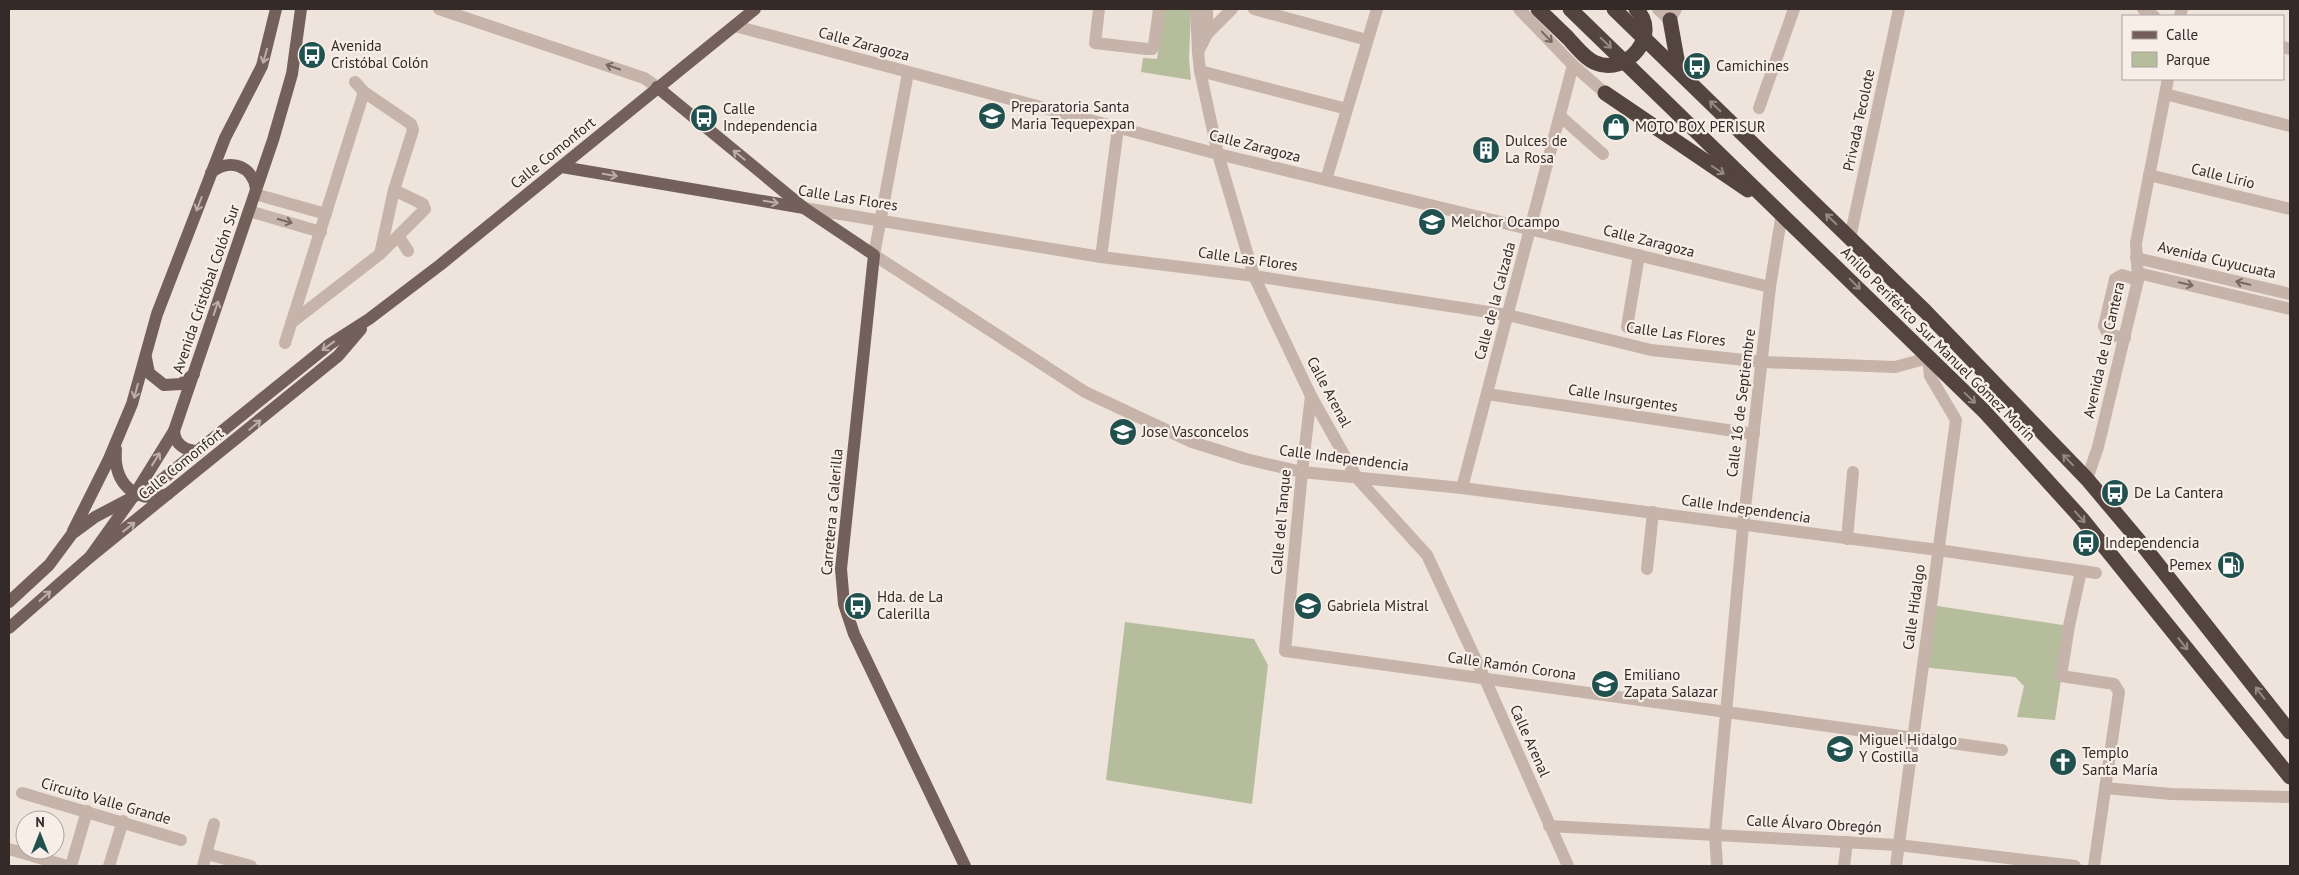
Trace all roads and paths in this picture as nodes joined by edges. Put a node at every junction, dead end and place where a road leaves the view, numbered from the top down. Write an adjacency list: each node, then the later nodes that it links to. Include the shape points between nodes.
1 (276, 9): 43 (main road, one-way to 43, via 262,66)
2 (301, 9): 47 (main road, Avenida Cristóbal Colón Sur, via 292,74 274,140)
3 (440, 9): 31 (street, Calle Independencia, one-way to 3, via 644,78)
4 (755, 9): 21 (main road, Calle Comonfort)
5 (1099, 9): 6 (street, via 1095,43 1147,49 1154,45)
6 (1158, 9)
7 (1196, 9): 24 (street, Calle Arenal)
8 (1206, 9): 22 (street)
9 (1232, 9): 22 (street)
10 (1254, 9): 23 (street)
11 (1377, 9): 23 (street)
12 (1519, 9): 25 (street, one-way to 25)
13 (1538, 9): 16 (highway, bridge, via 1596,63 1614,65 1634,55 1643,40 1643,22)
14 (1570, 9): 51 (highway, Anillo Periférico Sur Manuel Gómez Morín, one-way to 51)
15 (1614, 9): 26 (highway, Anillo Periférico Sur Manuel Gómez Morín)
16 (1636, 9)
17 (1658, 9): 20 (street)
18 (1794, 9): 35 (street)
19 (1899, 9): 57 (street, Privada Tecolote)
20 (1673, 14): 26 (highway)
21 (735, 26): 28 (street, Calle Zaragoza); 31 (main road, Calle Comonfort)
22 (1207, 34): 24 (street)
23 (1367, 40): 36 (street)
24 (1198, 52): 27 (street, Calle Arenal)
25 (1574, 65): 33 (street); 37 (street, Calle de la Calzada)
26 (1679, 70): 57 (highway, Anillo Periférico Sur Manuel Gómez Morín, one-way to 26)
27 (1200, 71): 36 (street); 40 (street, Calle Arenal)
28 (908, 73): 39 (street, Calle Zaragoza); 53 (street)
29 (2168, 80): 34 (street, Avenida de la Cantera)
30 (355, 82): 32 (street)
31 (657, 87): 42 (main road, Calle Comonfort); 48 (main road, Calle Independencia, one-way to 31)
32 (364, 92): 46 (street, via 414,127); 52 (street)
33 (1606, 93): 51 (highway, one-way to 51)
34 (2165, 94): 38 (street); 44 (street, Avenida de la Cantera)
35 (1759, 108)
36 (1347, 109): 45 (street)
37 (1560, 116): 41 (street); 54 (street, Calle de la Calzada)
38 (2290, 126)
39 (1118, 128): 40 (street, Calle Zaragoza); 62 (street)
40 (1218, 154): 45 (street, Calle Zaragoza); 64 (street, Calle Arenal)
41 (1603, 154)
42 (562, 167): 48 (main road, Calle Las Flores, one-way to 48); 72 (main road, Calle Comonfort)
43 (211, 173): 47 (main road, via 225,165 241,166 250,173); 77 (main road, one-way to 77, via 157,314)
44 (2149, 174): 49 (street, Calle Lirio); 63 (street, Avenida de la Cantera)
45 (1326, 180): 54 (street, Calle Zaragoza)
46 (394, 190): 56 (street, via 423,204 425,209); 59 (street)
47 (255, 192): 50 (main road, Avenida Cristóbal Colón Sur); 52 (street)
48 (804, 208): 53 (street, Calle Las Flores); 60 (main road, Calle Independencia)
49 (2290, 208)
50 (249, 211): 55 (street, one-way to 55); 80 (main road, Avenida Cristóbal Colón Sur, one-way to 50)
51 (1782, 213): 67 (street, Calle 16 de Septiembre); 78 (highway, Anillo Periférico Sur Manuel Gómez Morín, one-way to 78)
52 (326, 214): 55 (street)
53 (880, 219): 60 (street); 62 (street, Calle Las Flores)
54 (1531, 228): 61 (street, Calle Zaragoza); 71 (street, Calle de la Calzada)
55 (321, 232): 66 (street)
56 (398, 237): 58 (street); 59 (street)
57 (1850, 238): 90 (highway, Anillo Periférico Sur Manuel Gómez Morín, one-way to 57, via 1925,311)
58 (408, 251)
59 (380, 254): 69 (street)
60 (874, 255): 87 (street, Calle Independencia, via 1085,392 1192,442); 130 (main road, Carretera a Calerilla, via 841,569 844,604 854,634)
61 (1639, 255): 67 (street, Calle Zaragoza); 74 (street)
62 (1101, 257): 64 (street, Calle Las Flores)
63 (2136, 258): 65 (street, Avenida de la Cantera); 68 (street, Avenida Cuyucuata, one-way to 63)
64 (1254, 276): 71 (street, Calle Las Flores); 82 (street, Calle Arenal)
65 (2138, 276): 70 (street, Avenida Cuyucuata, one-way to 70); 75 (street, Avenida de la Cantera); 75 (street, Avenida Cuyucuata, via 2115,279 2104,326 2108,334)
66 (305, 280): 69 (street, via 310,288); 73 (street)
67 (1770, 288): 79 (street, Calle 16 de Septiembre)
68 (2290, 294)
69 (327, 295): 73 (street)
70 (2290, 309)
71 (1508, 315): 79 (street, Calle Las Flores, via 1651,350); 81 (street, Calle de la Calzada)
72 (369, 319): 86 (main road, Calle Comonfort, one-way to 86, via 330,344); 92 (main road, Calle Comonfort, one-way to 72, via 338,356)
73 (291, 323): 76 (street)
74 (1627, 327)
75 (2125, 338): 90 (street, Avenida de la Cantera, via 2098,447)
76 (286, 342)
77 (146, 355): 80 (main road, via 149,374 164,385 182,384); 85 (main road, one-way to 85)
78 (1928, 358): 79 (street, Calle Las Flores, via 1895,367); 98 (street, Calle Hidalgo, via 1930,376 1956,420); 111 (highway, Anillo Periférico Sur Manuel Gómez Morín, one-way to 111, via 1984,411 2082,519)
79 (1763, 362): 84 (street, Calle 16 de Septiembre)
80 (195, 373): 83 (main road, Avenida Cristóbal Colón Sur)
81 (1487, 394): 84 (street, Calle Insurgentes); 91 (street, Calle de la Calzada)
82 (1311, 396): 87 (street, Calle del Tanque); 89 (street, Calle Arenal)
83 (174, 431): 86 (main road, via 180,445); 93 (main road, Avenida Cristóbal Colón Sur, one-way to 83)
84 (1754, 434): 95 (street, Calle 16 de Septiembre)
85 (118, 439): 93 (main road, via 115,455 118,471 124,484); 96 (main road)
86 (198, 451): 93 (main road, Calle Comonfort, via 154,486)
87 (1302, 472): 89 (street, Calle Independencia); 105 (street, Calle del Tanque)
88 (1853, 472): 97 (street)
89 (1357, 478): 91 (street, Calle Independencia); 106 (street, Calle Arenal, via 1428,555)
90 (2086, 479): 108 (highway, Anillo Periférico Sur Manuel Gómez Morín, one-way to 90, via 2153,558)
91 (1462, 488): 94 (street, Calle Independencia)
92 (175, 490): 93 (main road, via 154,497); 99 (main road, Calle Comonfort, one-way to 92)
93 (135, 494): 96 (main road, Calle Comonfort); 99 (main road, Avenida Cristóbal Colón Sur)
94 (1653, 512): 95 (street, Calle Independencia); 100 (street)
95 (1743, 526): 97 (street, Calle Independencia); 107 (street, Calle 16 de Septiembre)
96 (72, 534): 103 (main road, Calle Comonfort, via 49,565)
97 (1846, 539): 98 (street, Calle Independencia)
98 (1938, 550): 101 (street, Calle Independencia); 109 (street, Calle Hidalgo)
99 (90, 557): 104 (main road, Calle Comonfort, one-way to 99)
100 (1647, 569)
101 (2081, 571): 102 (street, Calle Independencia); 112 (street, via 2061,676 2117,686 2119,692)
102 (2096, 573)
103 (9, 602)
104 (9, 628)
105 (1285, 651): 106 (street, Calle Ramón Corona)
106 (1485, 679): 107 (street, Calle Ramón Corona); 118 (street, Calle Arenal)
107 (1727, 712): 109 (street, Calle Ramón Corona); 119 (street, Calle 16 de Septiembre)
108 (2290, 732)
109 (1913, 738): 110 (street, Calle Ramón Corona); 122 (street, Calle Hidalgo)
110 (2002, 750)
111 (2290, 777)
112 (2104, 788): 114 (street, via 2171,794); 136 (street)
113 (22, 793): 115 (street, Circuito Valle Grande)
114 (2290, 796)
115 (88, 811): 116 (street, Circuito Valle Grande); 126 (street)
116 (123, 821): 120 (street, Circuito Valle Grande); 127 (street)
117 (214, 824): 124 (street)
118 (1550, 826): 119 (street, Calle Álvaro Obregón); 131 (street, Calle Arenal)
119 (1715, 834): 121 (street, Calle Álvaro Obregón); 132 (street, Calle 16 de Septiembre)
120 (182, 840)
121 (1847, 842): 122 (street, Calle Álvaro Obregón); 133 (street)
122 (1898, 845): 125 (street, Calle Álvaro Obregón); 134 (street, Calle Hidalgo)
123 (9, 849): 126 (street)
124 (207, 854): 128 (street); 129 (street)
125 (2002, 862): 135 (street, Calle Álvaro Obregón)
126 (69, 866)
127 (109, 866)
128 (203, 866)
129 (250, 866)
130 (965, 866)
131 (1568, 866)
132 (1717, 866)
133 (1844, 866)
134 (1896, 866)
135 (2075, 866)
136 (2094, 866)

